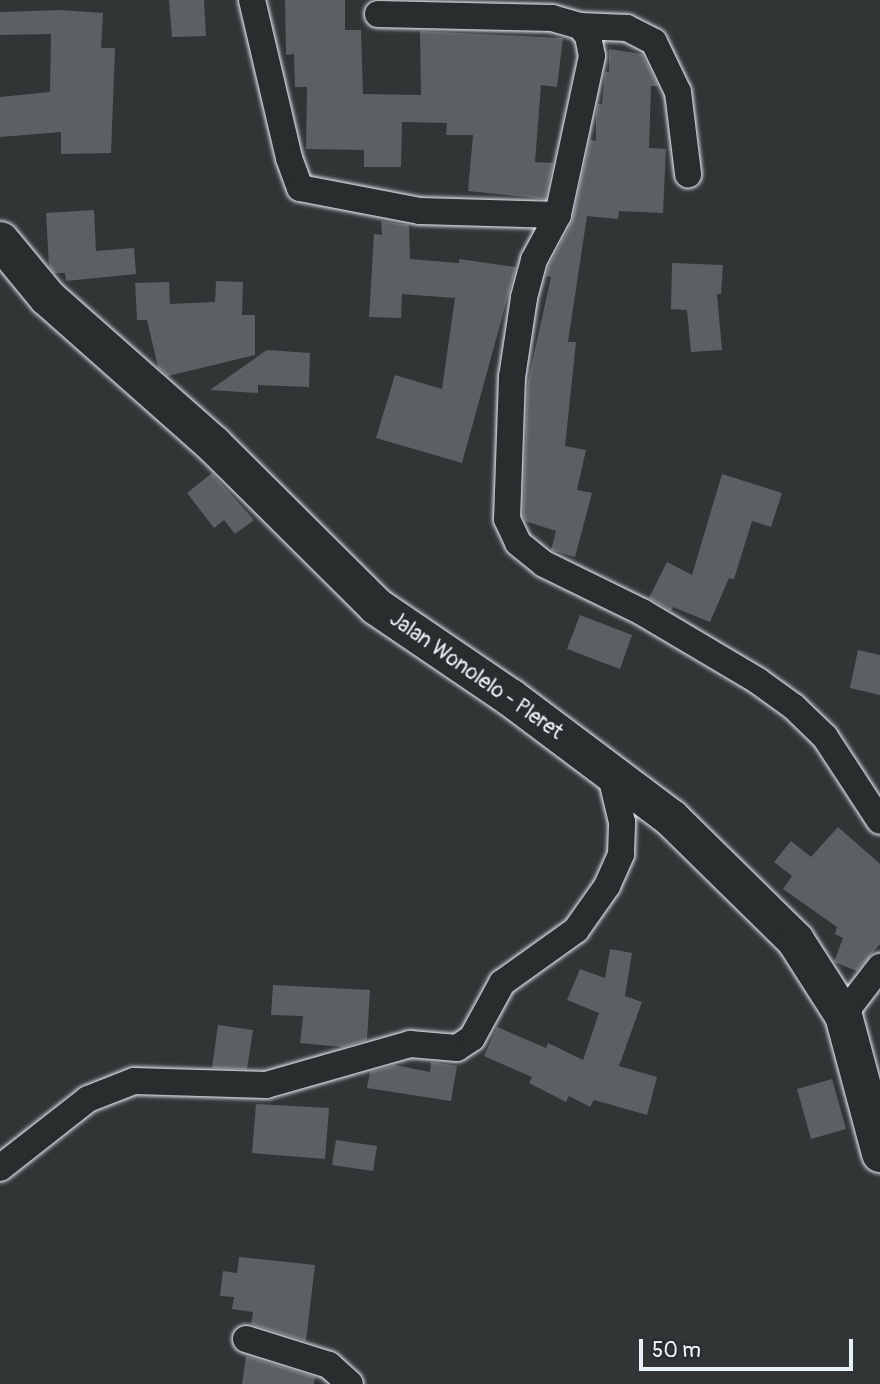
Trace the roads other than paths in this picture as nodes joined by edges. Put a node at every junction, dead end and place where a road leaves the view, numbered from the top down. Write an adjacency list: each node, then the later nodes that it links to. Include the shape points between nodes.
1 (253, 0): 6 (street, via 300,188 420,211)
2 (453, 8): 3 (street); 4 (street, via 552,18)
3 (378, 14)
4 (580, 26): 5 (street, via 627,28 654,42 678,92); 6 (street, via 592,56)
5 (688, 174)
6 (558, 215): 9 (street, via 534,260 512,377 505,496 507,519 518,543 544,564 642,612 794,707 833,748)
7 (0, 240): 8 (main road, Jalan Wonolelo - Pleret, via 47,297 213,444 376,606)
8 (610, 772): 11 (main road, Jalan Wonolelo - Pleret, via 671,818 795,940); 13 (street, via 622,822 621,855 607,886 576,930 502,983 472,1038 457,1048 410,1044 266,1085 134,1081 88,1100)
9 (880, 821)
10 (880, 967): 11 (street)
11 (843, 1015): 12 (main road, Jalan Wonolelo - Pleret)
12 (880, 1153)
13 (0, 1168)
14 (246, 1339): 15 (street, via 329,1365)
15 (350, 1384)

